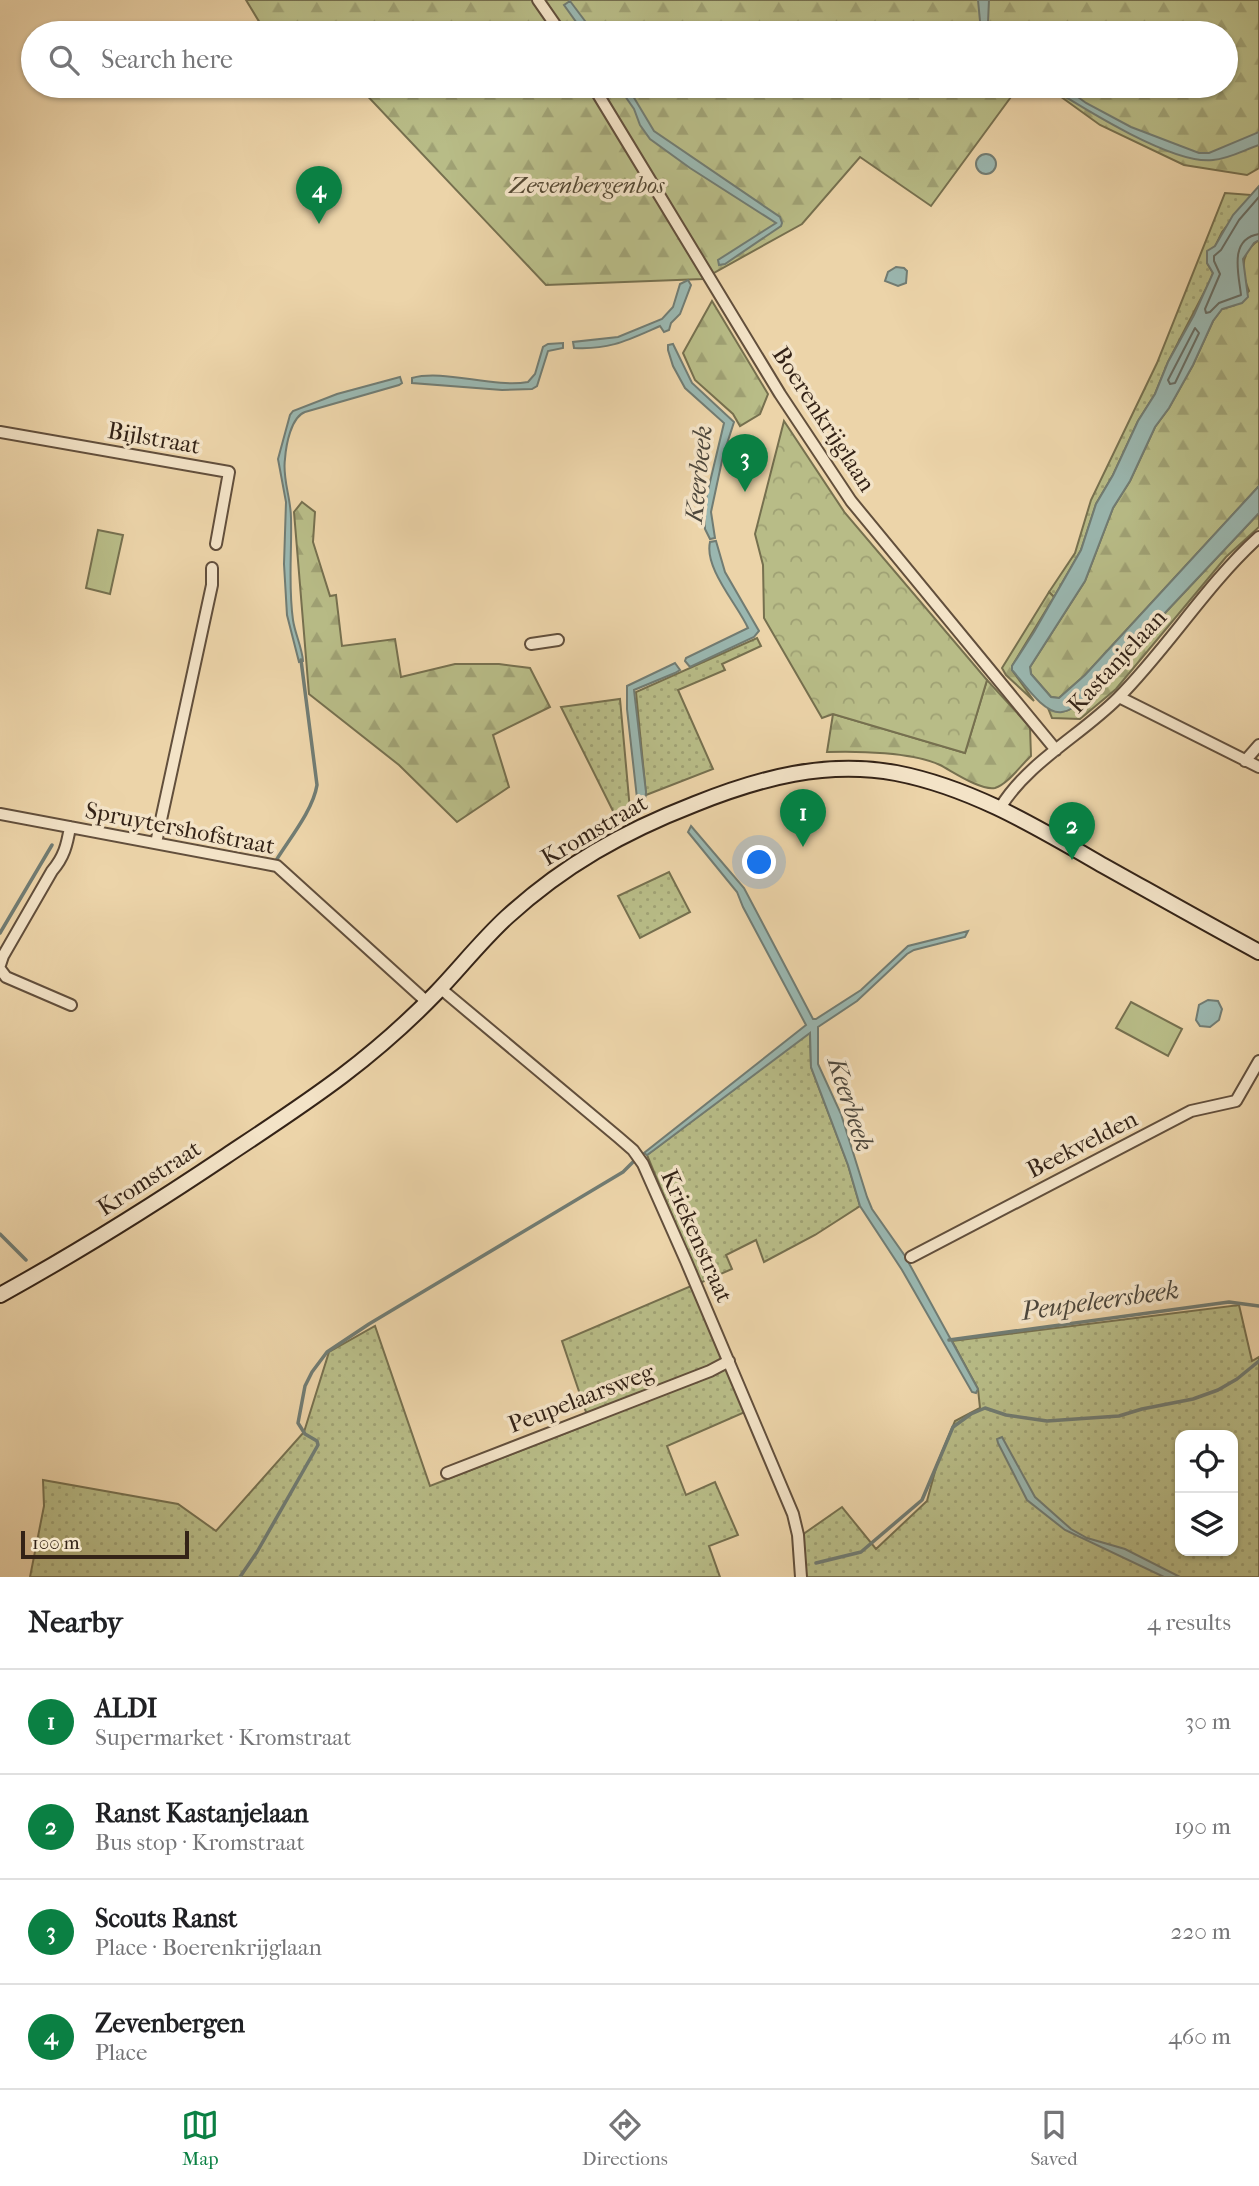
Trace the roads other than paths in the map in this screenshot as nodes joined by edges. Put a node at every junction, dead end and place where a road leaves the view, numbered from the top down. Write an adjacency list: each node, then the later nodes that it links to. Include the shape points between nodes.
1 (538, 0): 2 (street)
2 (553, 21)
3 (600, 98): 12 (street, Boerenkrijglaan, via 780,394 851,501)
4 (0, 432): 6 (street, Bijlstraat, via 229,472)
5 (1259, 537): 10 (street, Kastanjelaan)
6 (216, 544)
7 (212, 568): 18 (street)
8 (558, 640): 9 (street)
9 (531, 644)
10 (1119, 697): 12 (street, Kastanjelaan); 13 (street)
11 (1259, 745): 13 (street)
12 (1056, 750): 15 (street, Kastanjelaan)
13 (1245, 761): 14 (street)
14 (1259, 767)
15 (1000, 808): 19 (main road, Kromstraat); 21 (main road, Kromstraat, via 925,780 867,769 807,771 729,790 579,859 493,930)
16 (0, 814): 17 (street, Spruytershofstraat)
17 (70, 827): 18 (street, Spruytershofstraat); 20 (street, via 62,859 51,871)
18 (156, 843): 22 (street, Spruytershofstraat, via 277,866)
19 (1259, 952)
20 (0, 967): 23 (street, via 6,977)
21 (440, 988): 22 (main road, Kromstraat); 27 (street, Kriekenstraat, via 633,1150)
22 (427, 1002): 26 (main road, Kromstraat, via 301,1106 143,1211)
23 (71, 1005)
24 (1259, 1061): 25 (street, Beekvelden, via 1236,1101 1191,1111)
25 (911, 1257)
26 (0, 1295)
27 (729, 1361): 28 (street, Peupelaarsweg); 29 (street, Kriekenstraat, via 793,1514)
28 (447, 1473)
29 (801, 1577)

